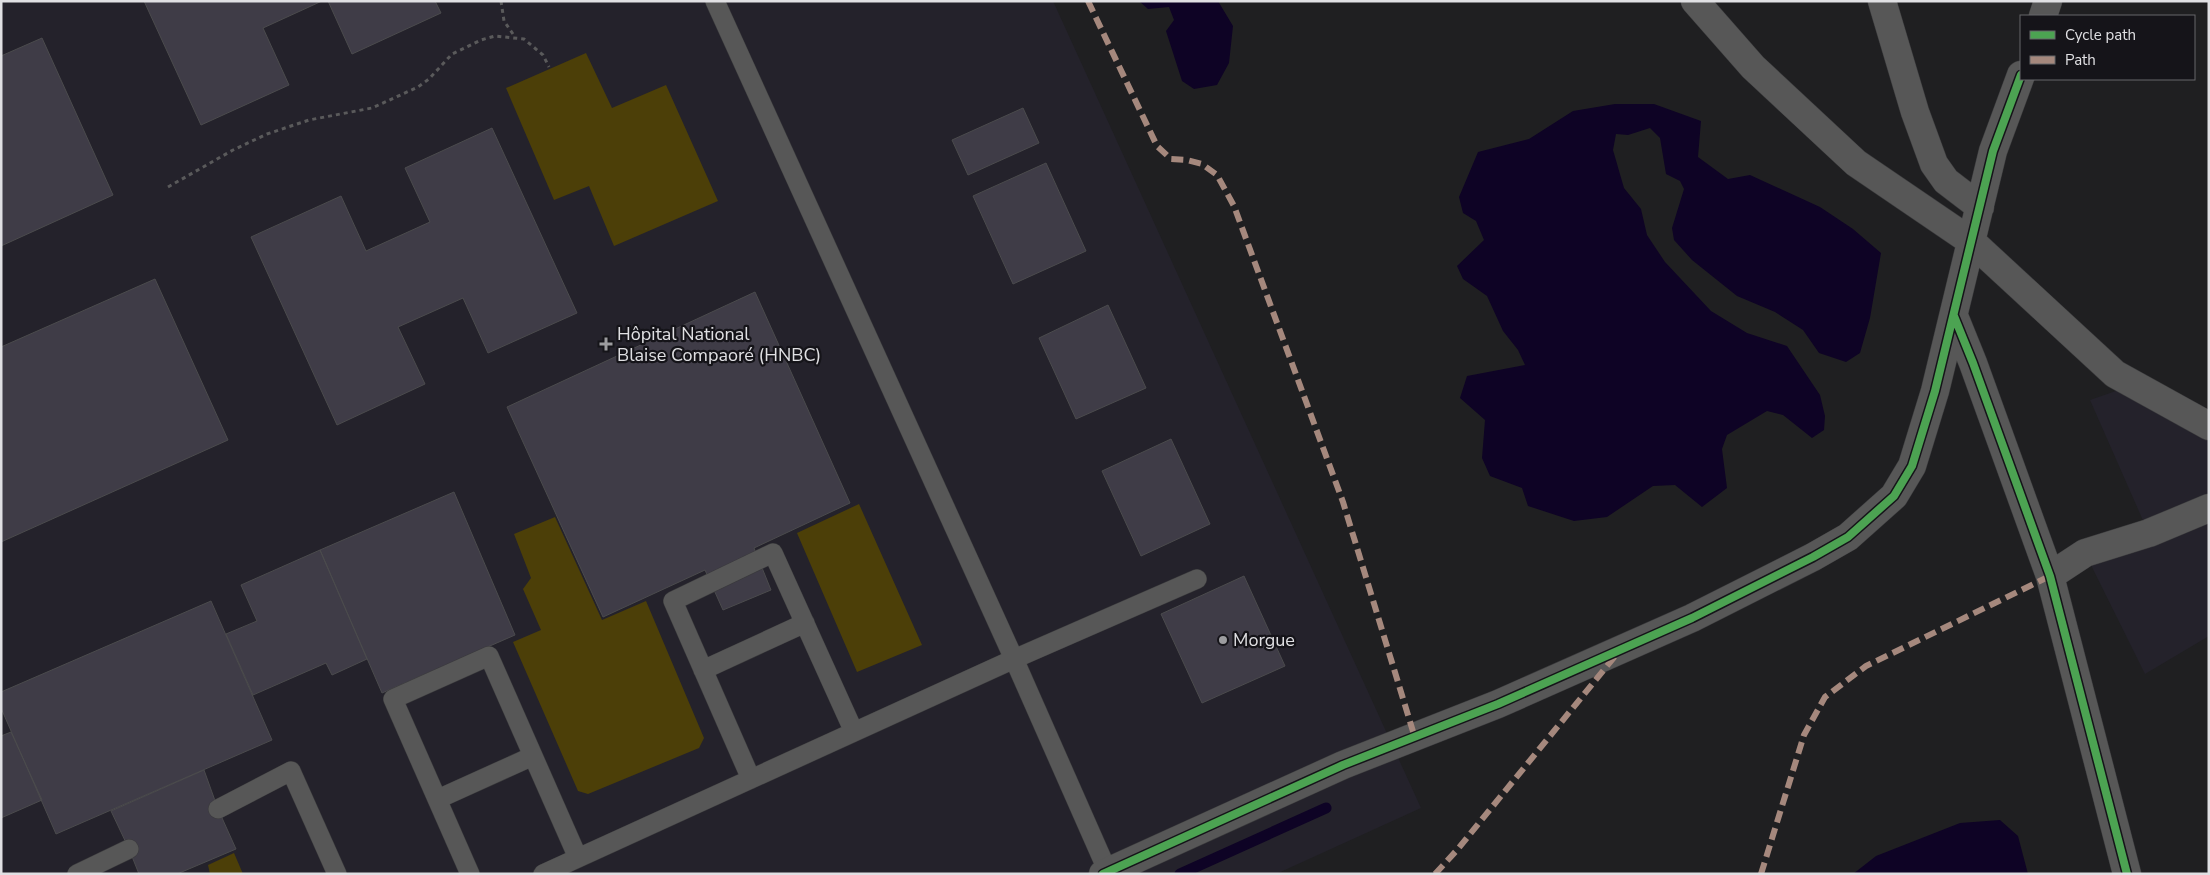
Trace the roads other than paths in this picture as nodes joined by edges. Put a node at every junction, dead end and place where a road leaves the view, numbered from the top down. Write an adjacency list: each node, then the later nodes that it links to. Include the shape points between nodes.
1 (715, 1): 15 (lane)
2 (1695, 1): 8 (street, via 1753,67 1856,163)
3 (1882, 1): 7 (street, via 1934,164 1946,180)
4 (2048, 1): 5 (street)
5 (2043, 15)
6 (2020, 77): 7 (street, via 1993,151)
7 (1980, 207): 8 (street)
8 (1972, 242): 9 (street); 10 (street, via 2116,374)
9 (1954, 316): 12 (street); 24 (street, via 1912,466 1894,496 1848,537 1813,558 1692,618 1498,704 1343,765)
10 (2209, 426)
11 (2209, 508): 12 (street, via 2149,533 2085,553)
12 (2050, 576): 29 (street)
13 (1197, 579): 15 (lane)
14 (805, 623): 16 (lane); 16 (lane, via 773,553 673,601); 17 (lane)
15 (1014, 658): 17 (lane); 24 (lane)
16 (703, 670): 19 (lane)
17 (854, 732): 19 (lane)
18 (533, 756): 20 (lane); 20 (lane, via 489,656 393,699); 23 (lane)
19 (751, 779): 23 (lane)
20 (438, 799): 27 (lane)
21 (218, 809): 26 (lane, via 291,771)
22 (130, 849): 25 (lane)
23 (578, 858): 28 (lane)
24 (1105, 873)
25 (77, 874)
26 (337, 874)
27 (470, 874)
28 (543, 874)
29 (2127, 874)

